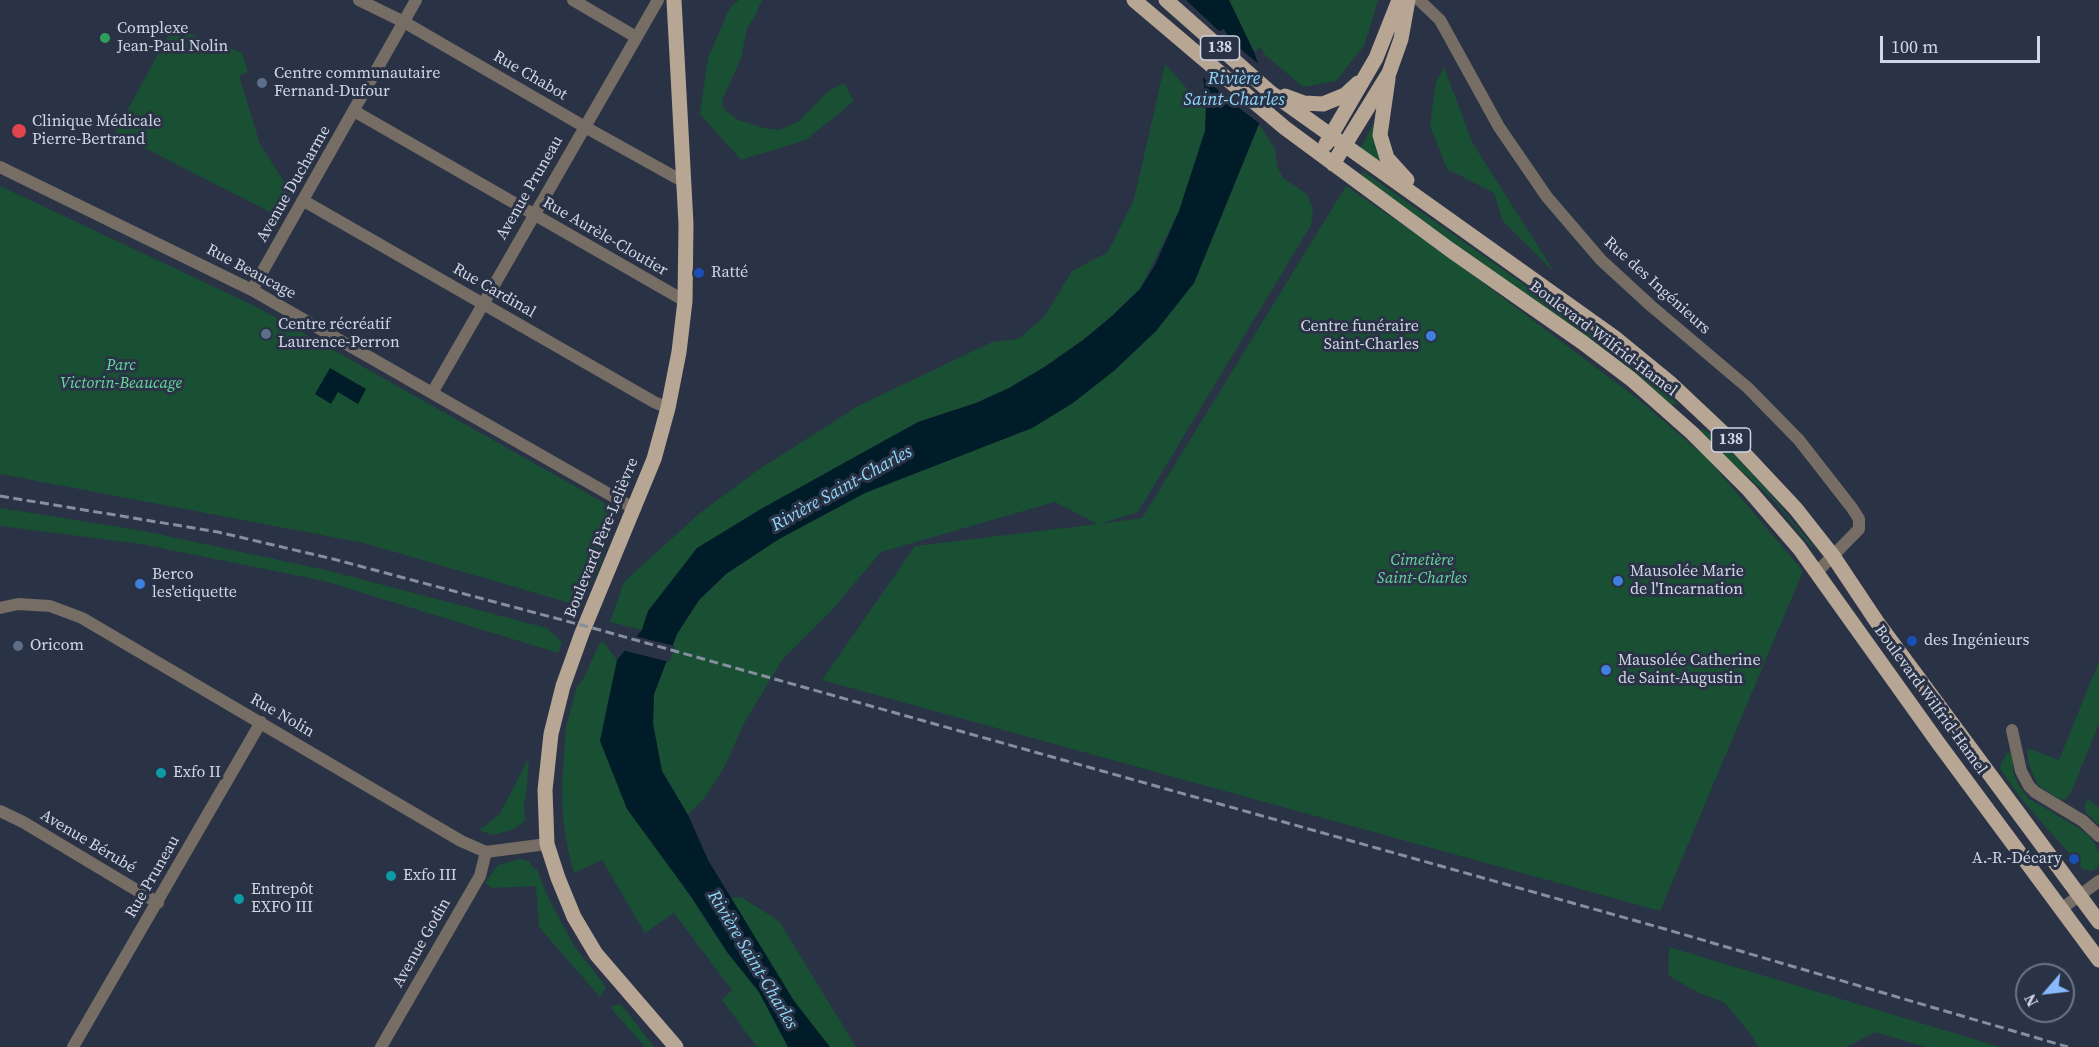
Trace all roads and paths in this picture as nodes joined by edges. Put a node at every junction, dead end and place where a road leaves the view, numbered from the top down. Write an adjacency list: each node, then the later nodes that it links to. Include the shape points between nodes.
1 (359, 0): 11 (street, Rue Chabot)
2 (416, 0): 11 (street, Avenue Ducharme)
3 (573, 0): 12 (street)
4 (658, 0): 12 (street, Avenue Pruneau)
5 (674, 0): 23 (main road, Boulevard Père-Lelièvre)
6 (1134, 0): 20 (main road, Boulevard Wilfrid-Hamel / 138, via 1270,117)
7 (1399, 0): 13 (main road)
8 (1407, 0): 14 (main road, via 1406,20)
9 (1419, 0): 33 (street, Rue des Ingénieurs, via 1440,20 1499,128 1555,206 1601,260 1748,388 1799,440 1852,508 1859,519 1859,530)
10 (1168, 2): 15 (main road, Boulevard Wilfrid-Hamel / 138)
11 (404, 22): 16 (street, Avenue Ducharme); 17 (street, Rue Chabot)
12 (636, 37): 17 (street, Avenue Pruneau)
13 (1371, 67): 15 (main road, via 1346,95 1323,104 1304,103); 18 (main road)
14 (1389, 73): 19 (main road); 25 (main road, via 1380,124 1384,151 1392,166)
15 (1269, 92): 18 (main road, Boulevard Wilfrid-Hamel / 138)
16 (354, 111): 24 (street, Avenue Ducharme); 26 (street, Rue Aurèle-Cloutier)
17 (585, 127): 23 (street, Rue Chabot); 26 (street, Avenue Pruneau)
18 (1331, 136): 19 (main road, Boulevard Wilfrid-Hamel / 138); 20 (main road)
19 (1345, 145): 21 (main road); 25 (main road, Boulevard Wilfrid-Hamel / 138)
20 (1318, 153): 21 (main road, Boulevard Wilfrid-Hamel / 138)
21 (1333, 164): 34 (main road, Boulevard Wilfrid-Hamel / 138, via 1582,342 1662,405 1749,490)
22 (0, 167): 27 (street, Rue Beaucage)
23 (684, 182): 28 (main road, Boulevard Père-Lelièvre)
24 (304, 201): 27 (street, Avenue Ducharme); 29 (street, Rue Cardinal)
25 (1434, 208): 33 (main road, Boulevard Wilfrid-Hamel / 138, via 1614,337 1669,382 1767,477)
26 (534, 214): 28 (street, Rue Aurèle-Cloutier); 29 (street, Avenue Pruneau)
27 (252, 290): 30 (street, Rue Beaucage)
28 (685, 301): 31 (main road, Boulevard Père-Lelièvre)
29 (483, 304): 30 (street, Avenue Pruneau); 31 (street, Rue Cardinal)
30 (432, 393): 32 (street, Rue Beaucage)
31 (668, 408): 32 (main road, Boulevard Père-Lelièvre)
32 (635, 509): 40 (main road, Boulevard Père-Lelièvre, via 585,626 556,710 545,782)
33 (1833, 556): 34 (street, Rue des Ingénieurs); 43 (main road, Boulevard Wilfrid-Hamel / 138, via 1877,622)
34 (1817, 572): 45 (main road, Boulevard Wilfrid-Hamel / 138)
35 (0, 608): 36 (street, Rue Nolin, via 18,604 50,606 82,618)
36 (261, 722): 41 (street, Rue Nolin); 44 (street, Rue Pruneau)
37 (2012, 730): 39 (street, via 2021,771 2029,786 2083,820)
38 (0, 811): 44 (street, Avenue Bérubé)
39 (2099, 836)
40 (547, 844): 41 (street); 50 (main road, Boulevard Père-Lelièvre, via 565,898 591,947)
41 (486, 852): 49 (street, Avenue Godin, via 480,876)
42 (2099, 881): 43 (street)
43 (2080, 895): 45 (street); 46 (main road, Boulevard Wilfrid-Hamel / 138)
44 (158, 903): 48 (street, Rue Pruneau)
45 (2061, 909): 47 (main road, Boulevard Wilfrid-Hamel / 138)
46 (2099, 922)
47 (2099, 960)
48 (73, 1047)
49 (381, 1047)
50 (676, 1047)

